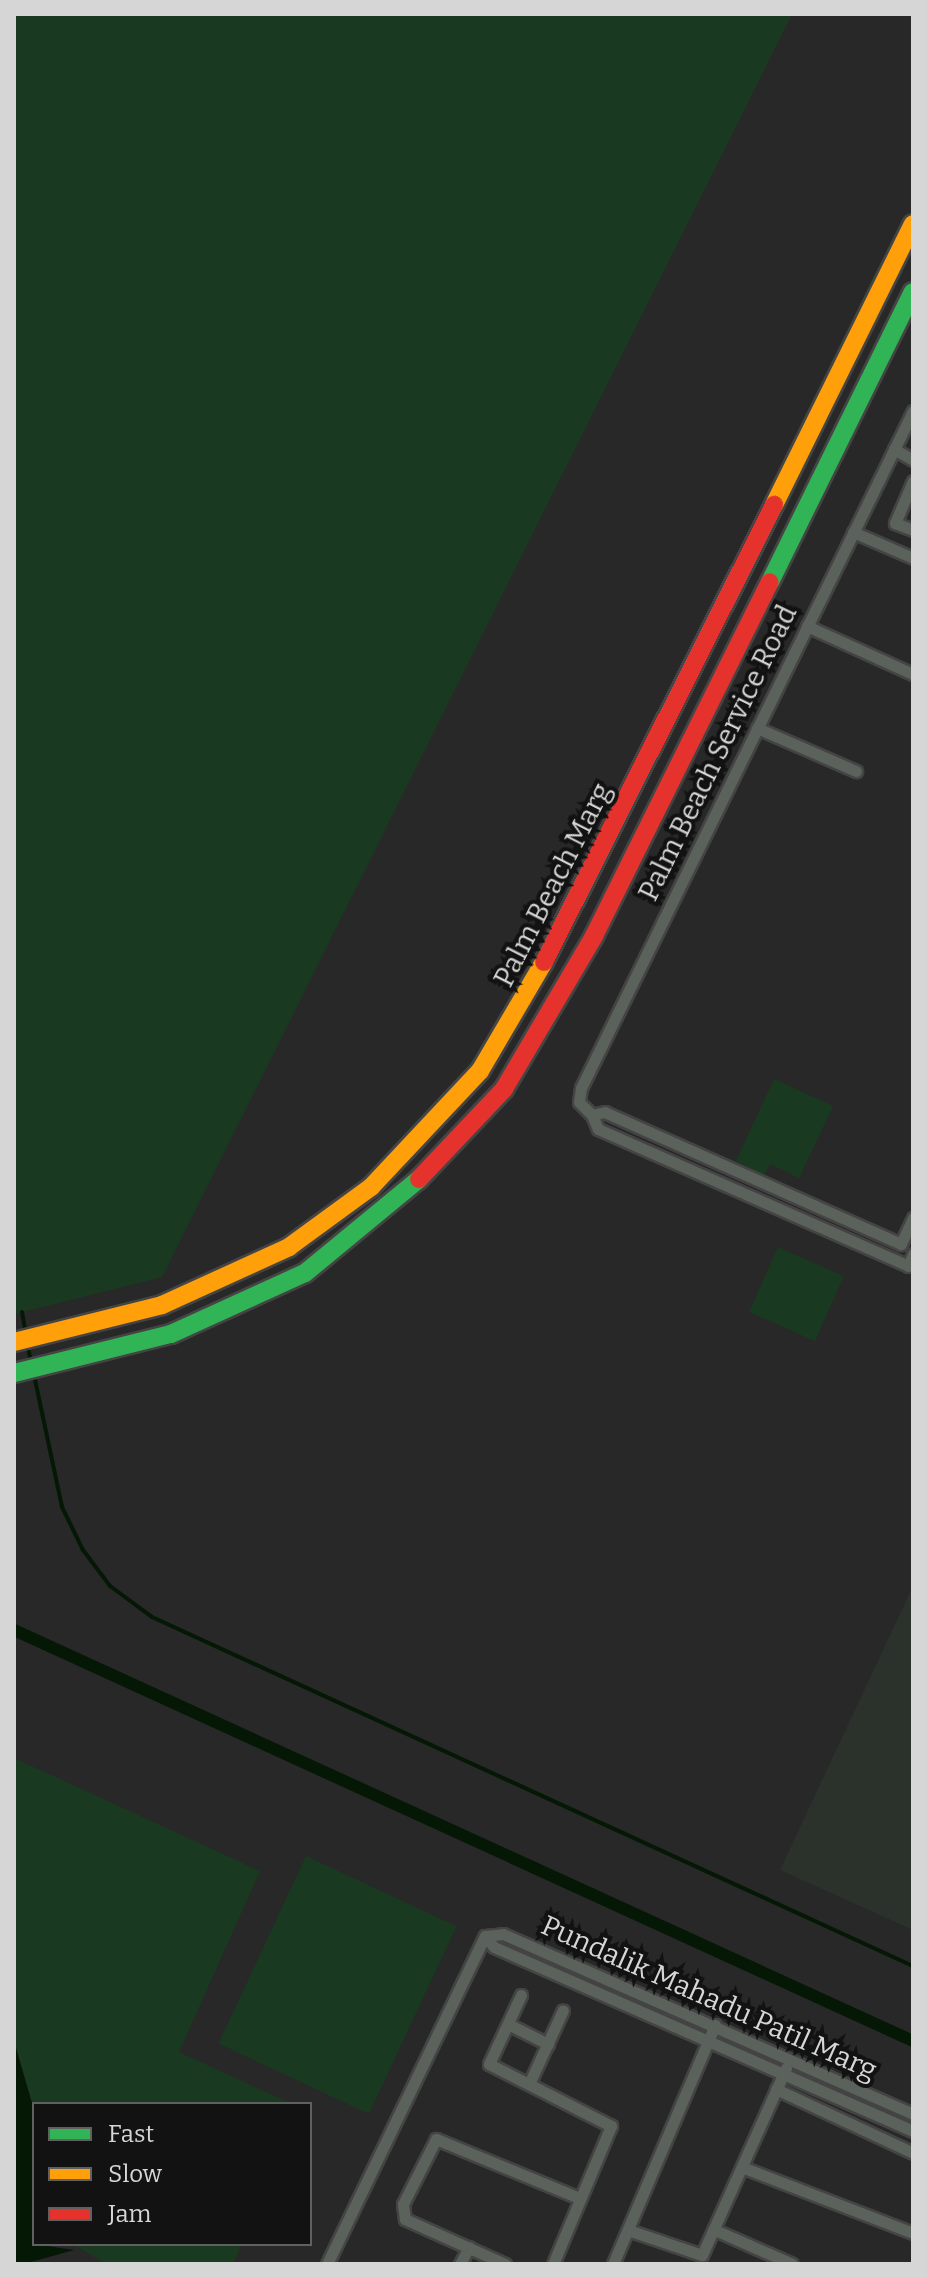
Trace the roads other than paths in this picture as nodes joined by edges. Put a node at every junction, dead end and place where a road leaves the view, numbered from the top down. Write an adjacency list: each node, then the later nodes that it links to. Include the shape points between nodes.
1 (913, 224): 19 (main road, Palm Beach Marg, via 568,922 480,1071 371,1187 289,1247 162,1305)
2 (913, 292): 20 (main road, Palm Beach Marg, via 594,936 504,1089 390,1210 305,1273 171,1334)
3 (913, 411): 4 (street, Palm Beach Service Road)
4 (894, 449): 5 (street); 8 (street, Palm Beach Service Road)
5 (913, 460)
6 (913, 481): 7 (street, via 895,523)
7 (913, 530)
8 (853, 532): 9 (street); 10 (street, Palm Beach Service Road)
9 (913, 558)
10 (807, 626): 11 (street); 12 (street, Palm Beach Service Road)
11 (913, 674)
12 (757, 728): 13 (street); 14 (street, Palm Beach Service Road, via 581,1088 579,1102)
13 (856, 771)
14 (592, 1115): 16 (street, via 605,1112); 18 (street, via 598,1129)
15 (913, 1218): 16 (street)
16 (901, 1244): 18 (street)
17 (913, 1254): 18 (street)
18 (908, 1266)
19 (14, 1342)
20 (14, 1373)
21 (485, 1936): 25 (street, Pundalik Mahadu Patil Marg, via 503,1934); 27 (street, Pundalik Mahadu Patil Marg, via 494,1947); 42 (street)
22 (521, 1995): 24 (street)
23 (563, 2010): 26 (street)
24 (508, 2024): 26 (street); 30 (street, via 489,2064)
25 (715, 2025): 27 (street); 28 (street, Pundalik Mahadu Patil Marg)
26 (548, 2044): 30 (street)
27 (707, 2044): 29 (street, Pundalik Mahadu Patil Marg); 37 (street)
28 (790, 2060): 29 (street); 32 (street, Pundalik Mahadu Patil Marg)
29 (783, 2074): 31 (street); 33 (street, Pundalik Mahadu Patil Marg)
30 (529, 2084): 36 (street, via 611,2126)
31 (776, 2089): 34 (street); 35 (street)
32 (913, 2114)
33 (913, 2131)
34 (913, 2153)
35 (742, 2167): 38 (street); 39 (street)
36 (579, 2198): 40 (street, via 436,2139 401,2211); 45 (street)
37 (628, 2230): 38 (street, via 696,2256); 46 (street)
38 (715, 2230): 41 (street)
39 (913, 2233)
40 (469, 2247): 43 (street); 44 (street)
41 (788, 2263)
42 (327, 2264)
43 (460, 2264)
44 (505, 2264)
45 (553, 2264)
46 (613, 2264)

